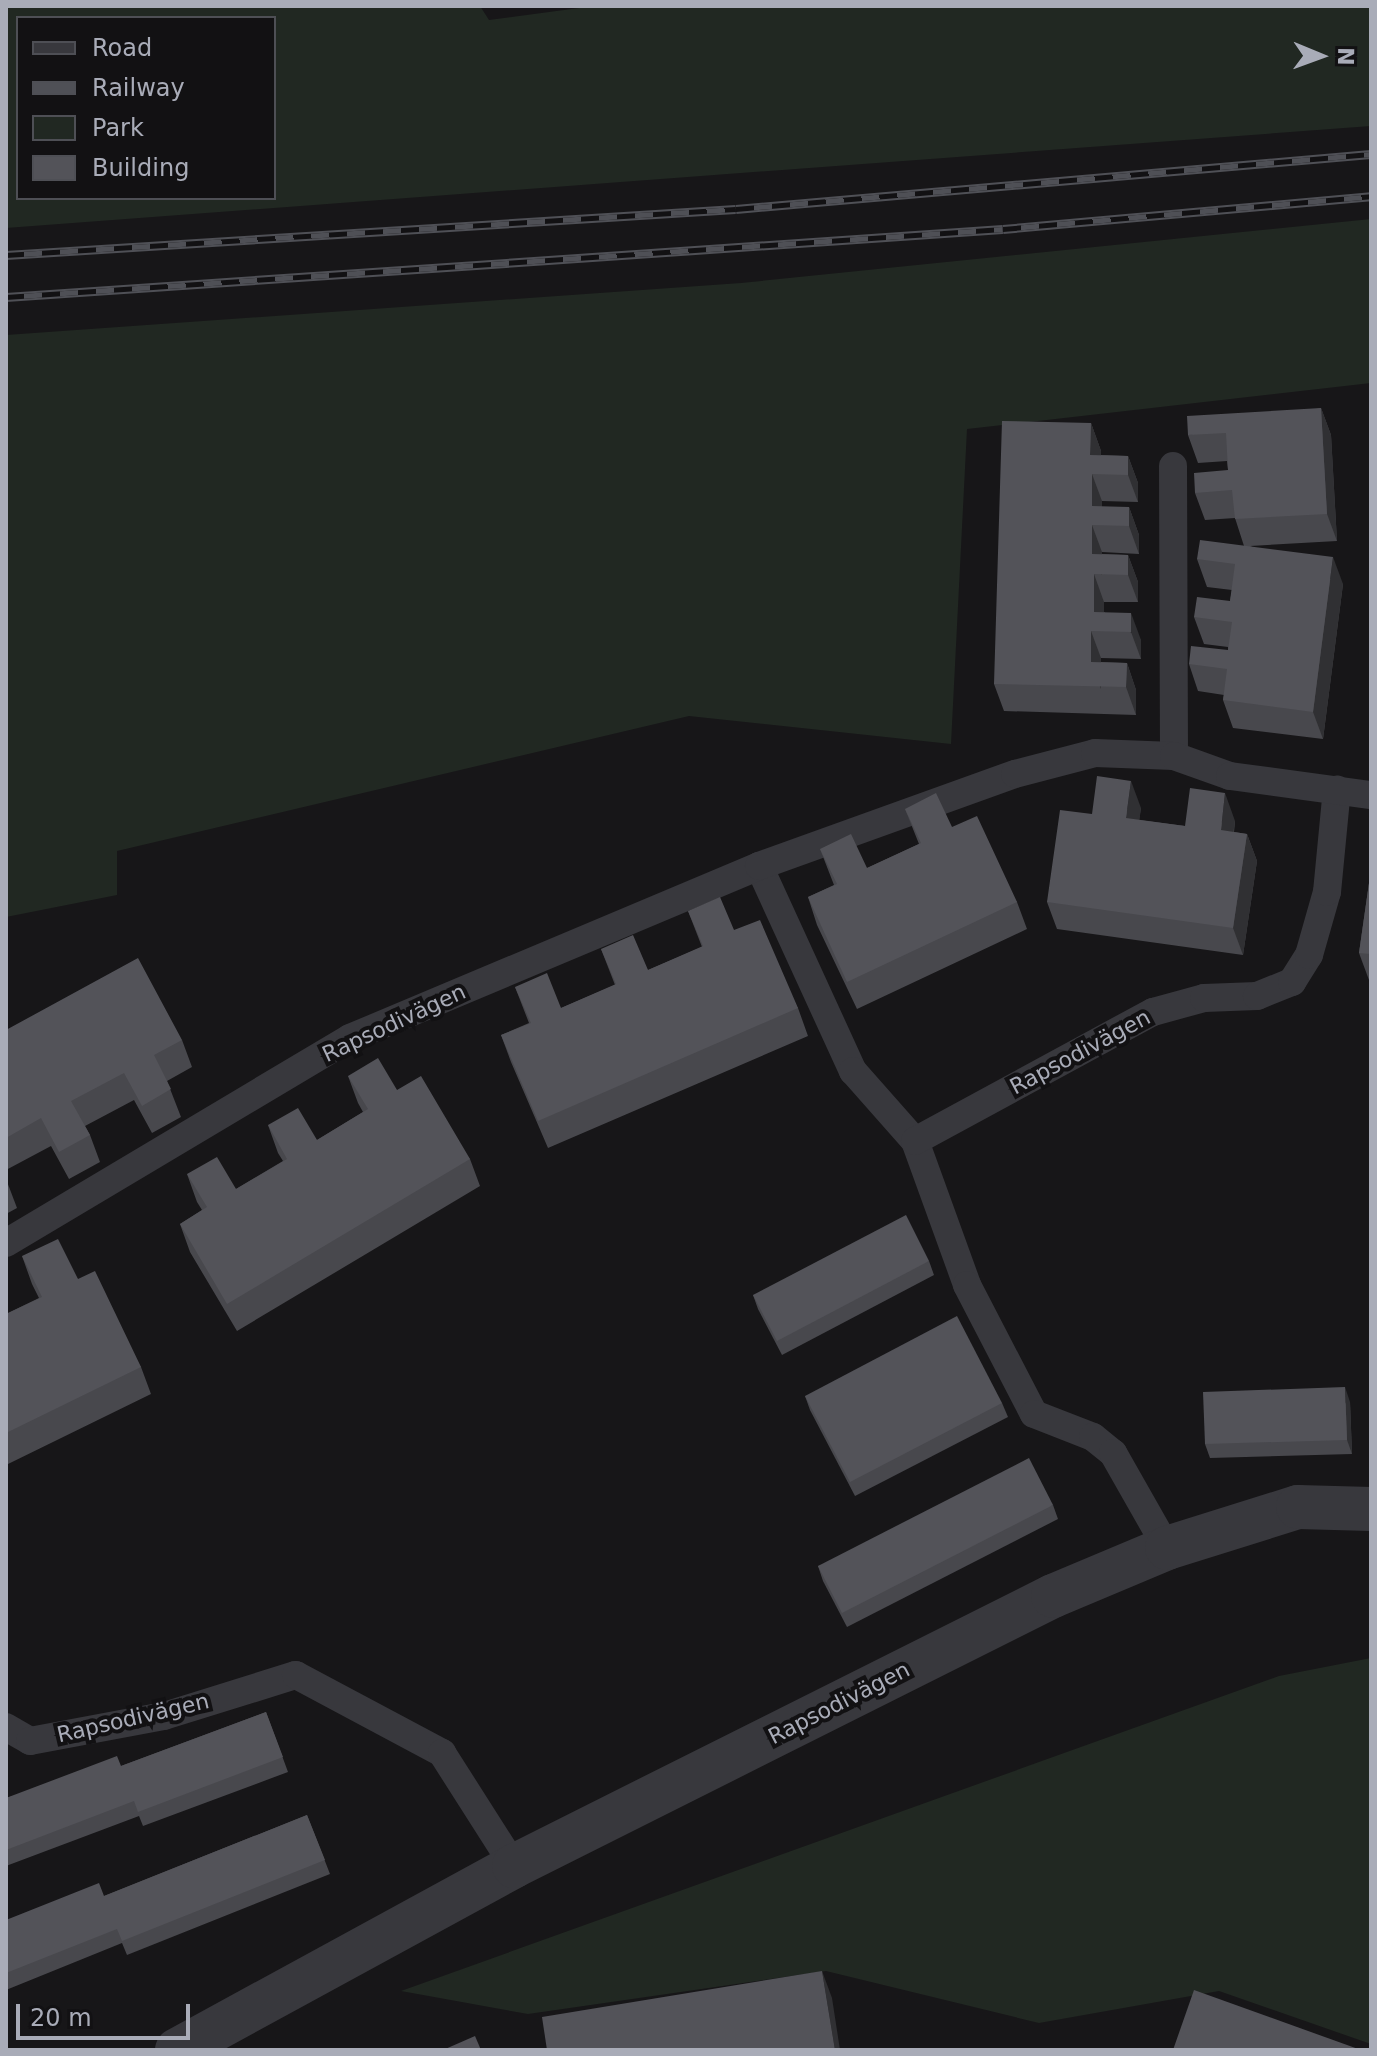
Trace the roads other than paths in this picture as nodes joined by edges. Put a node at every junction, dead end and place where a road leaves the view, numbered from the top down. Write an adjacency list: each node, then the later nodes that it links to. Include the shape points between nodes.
1 (1173, 466): 2 (lane)
2 (1174, 756): 3 (lane, Rapsodivägen, via 1230,776); 5 (lane, Rapsodivägen, via 1095,753 1015,774)
3 (1337, 789): 4 (lane, Rapsodivägen); 6 (lane, Rapsodivägen, via 1327,892 1309,955 1292,982 1257,996 1204,998 1153,1012)
4 (1371, 795)
5 (759, 866): 6 (lane, via 853,1071); 7 (lane, Rapsodivägen, via 350,1038)
6 (915, 1141): 9 (lane, via 967,1285 1034,1414 1093,1437 1113,1453)
7 (6, 1243)
8 (1371, 1509): 9 (street, Rapsodivägen, via 1298,1507)
9 (1167, 1548): 11 (street, Rapsodivägen, via 1053,1596)
10 (6, 1727): 11 (lane, Rapsodivägen, via 30,1741 164,1716 296,1675 442,1753)
11 (514, 1866): 12 (street, Rapsodivägen)
12 (177, 2050)

